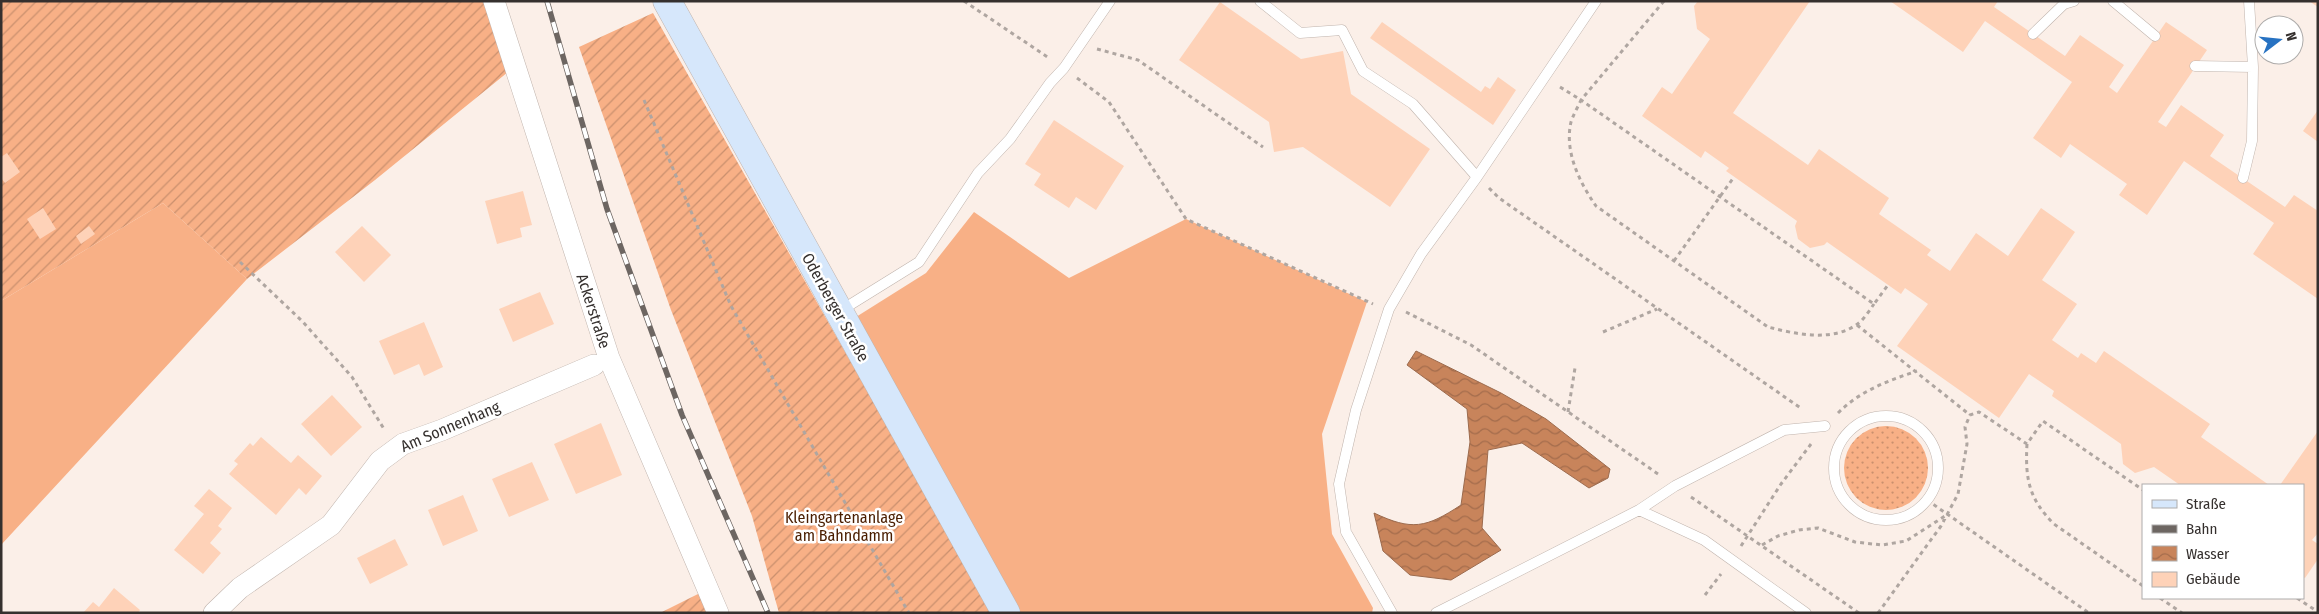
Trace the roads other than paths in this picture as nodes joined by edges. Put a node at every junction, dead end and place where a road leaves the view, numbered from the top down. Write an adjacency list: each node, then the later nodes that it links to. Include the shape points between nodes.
1 (494, 1): 21 (street, Ackerstraße, via 609,358)
2 (667, 1): 15 (main road, Oderberger Straße)
3 (1110, 1): 15 (lane, via 1010,139 978,173 919,262)
4 (1260, 1): 13 (lane, via 1300,33 1342,30 1363,71 1413,104)
5 (1596, 1): 13 (lane)
6 (2074, 1): 9 (lane, via 2064,4)
7 (2113, 1): 10 (lane)
8 (2249, 1): 12 (lane)
9 (2033, 34)
10 (2155, 36)
11 (2195, 66): 12 (lane)
12 (2253, 67): 14 (lane, via 2252,141)
13 (1477, 177): 23 (lane, via 1421,254 1389,309 1356,410 1339,484 1346,532)
14 (2243, 178)
15 (839, 311): 22 (main road, Oderberger Straße)
16 (594, 365): 20 (street, Am Sonnenhang, via 402,444 380,461 331,525 240,588)
17 (1825, 426): 19 (lane, via 1784,430 1675,486)
18 (1927, 500): 18 (lane, via 1936,484 1938,462 1931,441 1916,425 1900,418 1878,416 1857,424 1843,438 1834,460 1835,478 1841,494 1852,508 1872,518 1890,520 1910,514)
19 (1639, 510): 24 (lane); 25 (lane, via 1704,540)
20 (214, 613)
21 (718, 613)
22 (1006, 613)
23 (1392, 613)
24 (1436, 613)
25 (1806, 613)

